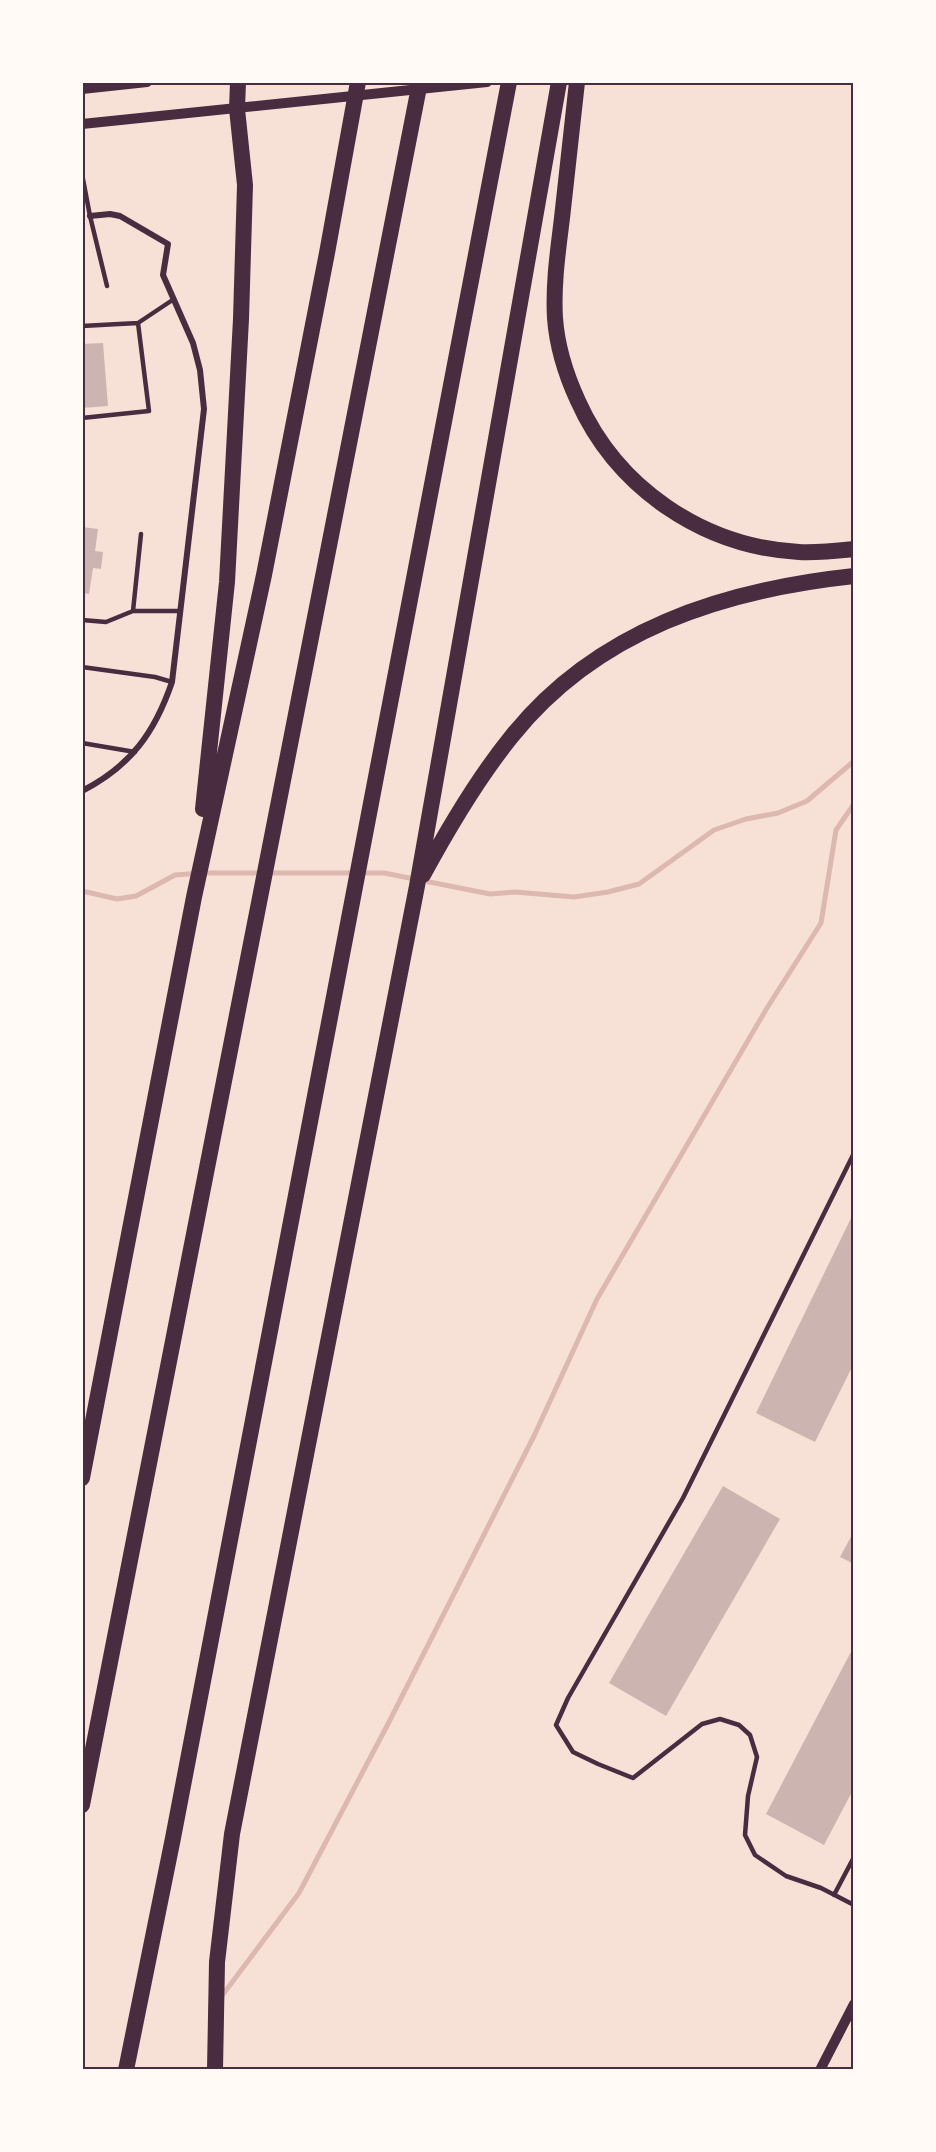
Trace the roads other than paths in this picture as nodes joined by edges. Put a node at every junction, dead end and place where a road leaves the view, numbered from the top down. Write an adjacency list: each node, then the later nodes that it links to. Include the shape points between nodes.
1 (147, 82): 9 (street)
2 (238, 82): 10 (highway)
3 (358, 82): 31 (highway, via 264,575)
4 (420, 82): 34 (highway)
5 (487, 82): 10 (street)
6 (509, 82): 39 (highway)
7 (559, 82): 30 (highway)
8 (577, 82): 20 (highway, via 555,280 555,319 571,386 595,432 644,490 699,526 728,538 776,549)
9 (82, 89)
10 (237, 109): 11 (street); 31 (highway, via 245,185 241,319 227,570)
11 (82, 124)
12 (82, 174): 13 (lane)
13 (90, 216): 14 (lane); 15 (street, via 120,216 168,244 163,275)
14 (107, 286)
15 (174, 299): 16 (lane); 23 (street, via 193,343 204,409)
16 (138, 323): 17 (lane); 18 (lane, via 149,411)
17 (82, 326)
18 (82, 418)
19 (141, 534): 22 (lane)
20 (854, 549)
21 (854, 576): 30 (highway, via 746,593 698,608 647,629 574,675 513,735 484,772)
22 (133, 611): 23 (lane); 24 (lane, via 106,622)
23 (180, 611): 26 (street)
24 (82, 620)
25 (82, 667): 26 (lane)
26 (172, 682): 28 (street, via 157,721)
27 (82, 743): 28 (lane)
28 (135, 752): 29 (street, via 116,770)
29 (82, 791)
30 (417, 886): 40 (highway, via 232,1834 217,1962)
31 (194, 897): 33 (highway)
32 (854, 1153): 36 (lane, via 683,1498 556,1725 573,1752 633,1778 702,1724 720,1719 739,1725 750,1735 757,1757 745,1835 755,1855 786,1876)
33 (82, 1478)
34 (82, 1805)
35 (854, 1857): 36 (lane)
36 (834, 1895): 37 (lane)
37 (854, 1905)
38 (854, 2004): 41 (street)
39 (126, 2070)
40 (215, 2070)
41 (820, 2070)

